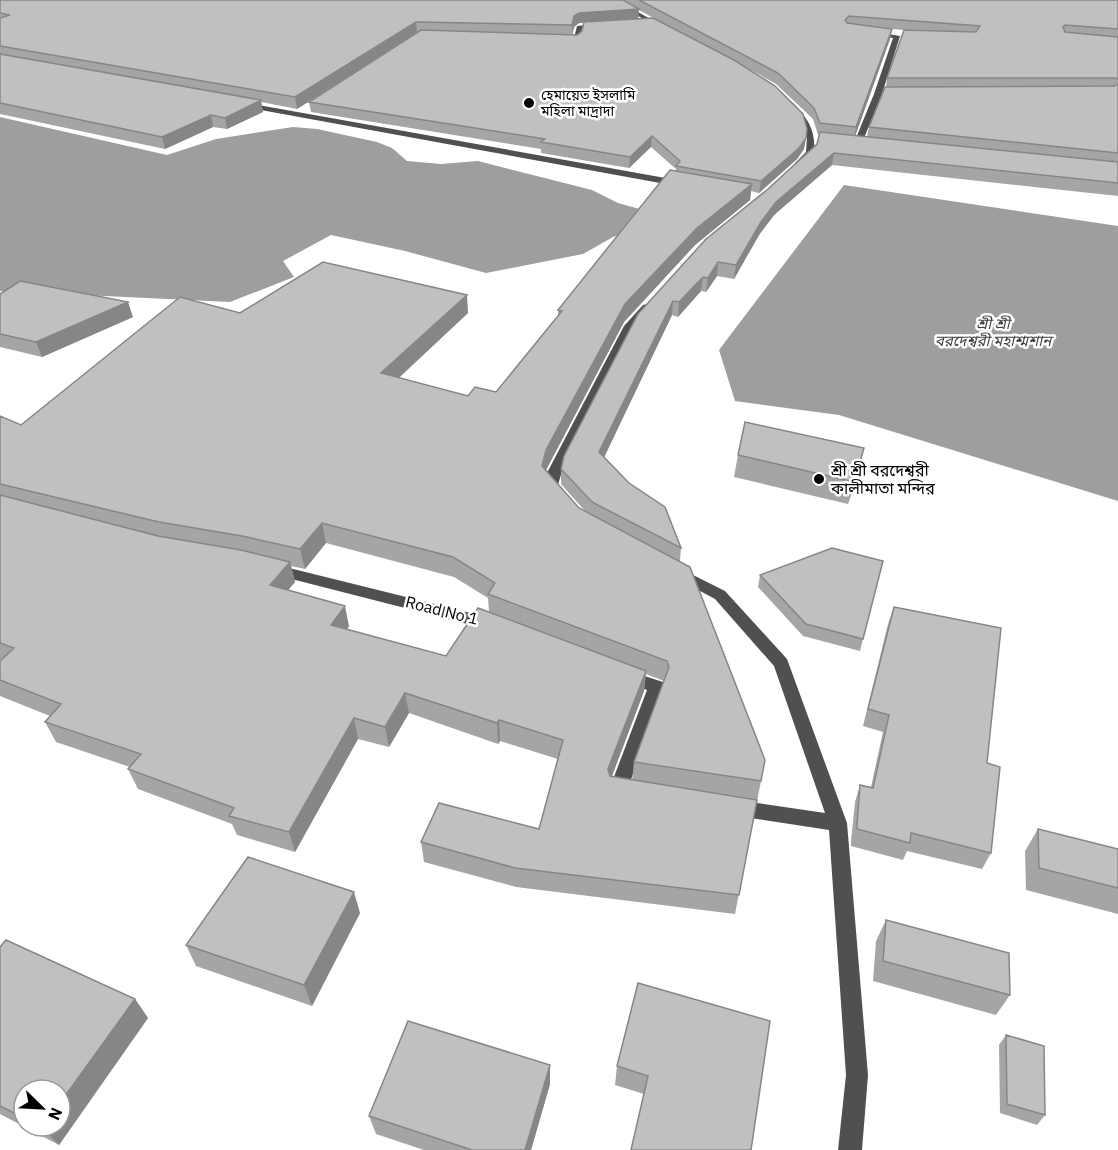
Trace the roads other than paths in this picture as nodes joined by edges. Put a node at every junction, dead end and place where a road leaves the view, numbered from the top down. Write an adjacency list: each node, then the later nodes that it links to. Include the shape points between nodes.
1 (612, 0): 4 (street, via 647,23)
2 (610, 25): 7 (street, via 579,27 578,39)
3 (857, 31): 5 (street)
4 (678, 34)
5 (897, 36): 6 (street); 8 (street)
6 (908, 36)
7 (557, 39)
8 (878, 94): 9 (street); 15 (street)
9 (890, 94)
10 (779, 95): 17 (street, via 808,123 818,140)
11 (232, 102): 13 (street)
12 (306, 109): 13 (street)
13 (298, 114): 18 (street)
14 (846, 142): 15 (street)
15 (858, 143): 16 (street)
16 (869, 144)
17 (786, 176)
18 (693, 186)
19 (661, 292): 20 (street, via 630,326 555,471 551,486)
20 (572, 508)
21 (258, 566): 23 (street, Road No 1, via 475,618)
22 (668, 567): 27 (street, via 720,595 782,663)
23 (507, 630)
24 (614, 671): 25 (street, via 657,687 618,790)
25 (641, 794)
26 (722, 806): 27 (street)
27 (838, 823): 28 (street, via 857,1075)
28 (850, 1150)

